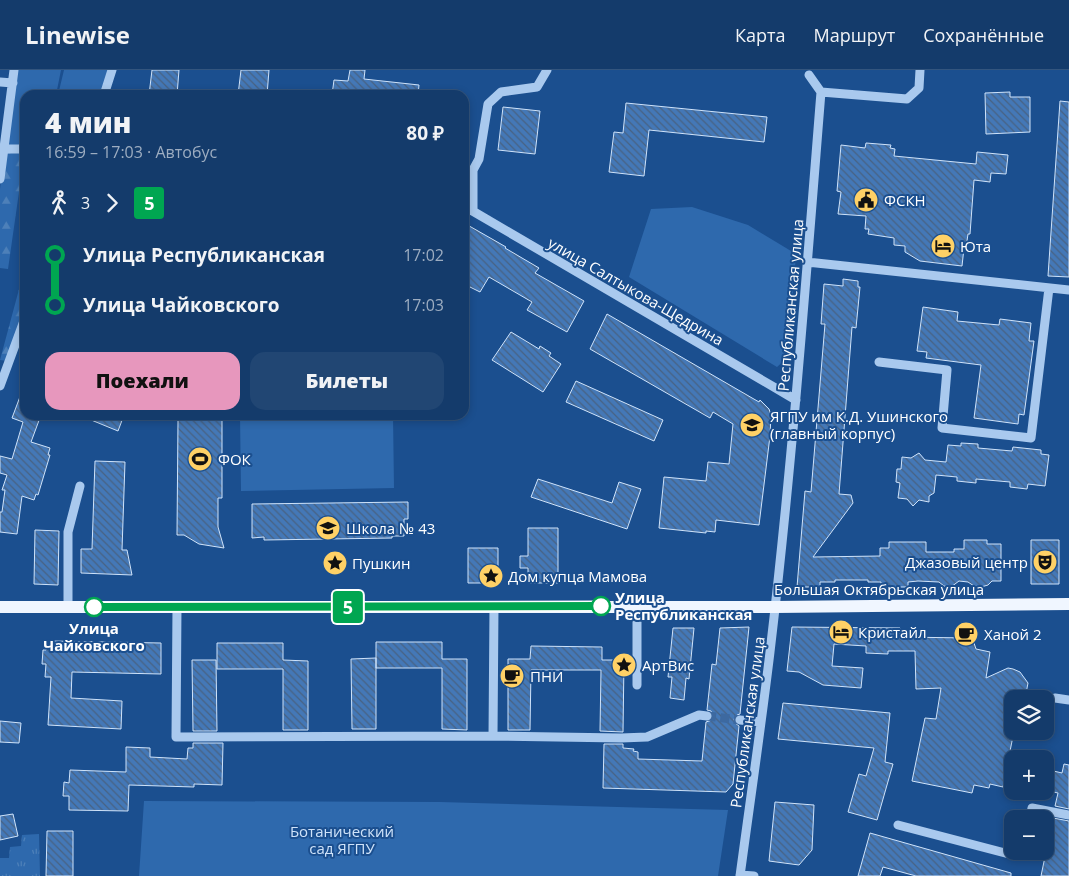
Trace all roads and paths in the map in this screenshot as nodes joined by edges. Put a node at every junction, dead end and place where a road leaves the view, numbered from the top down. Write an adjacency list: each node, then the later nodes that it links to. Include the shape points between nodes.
1 (14, 70): 7 (street)
2 (112, 70): 8 (street)
3 (546, 70): 14 (street, via 537,86 500,92 488,104 480,159 473,170)
4 (920, 70): 9 (street, via 919,88 907,99)
5 (809, 75): 9 (street)
6 (0, 82): 7 (street)
7 (12, 83): 10 (street)
8 (106, 90)
9 (821, 92): 15 (street, Республиканская улица)
10 (2, 149): 11 (street); 12 (street)
11 (20, 149)
12 (0, 179)
13 (469, 209): 14 (street, улица Салтыкова-Щедрина)
14 (473, 211): 21 (street, улица Салтыкова-Щедрина)
15 (807, 262): 16 (street); 21 (street, Республиканская улица)
16 (1049, 288): 17 (street); 19 (street, via 1031,438 942,428 947,370)
17 (1069, 290)
18 (20, 332): 20 (street)
19 (879, 362)
20 (0, 386)
21 (796, 400): 29 (street, Республиканская улица)
22 (80, 486): 27 (street, via 68,532)
23 (1069, 604): 29 (main road, Большая Октябрьская улица)
24 (494, 606): 25 (main road, Большая Октябрьская улица); 28 (main road, Большая Октябрьская улица); 36 (street)
25 (637, 606): 29 (main road, Большая Октябрьская улица); 30 (street)
26 (0, 607): 27 (main road, Большая Октябрьская улица)
27 (68, 607): 28 (main road, Большая Октябрьская улица)
28 (177, 607): 36 (street, via 176,737)
29 (775, 607): 35 (street, Республиканская улица)
30 (637, 686)
31 (1055, 698): 32 (street)
32 (1069, 700)
33 (707, 716): 36 (street, via 699,715 647,737)
34 (740, 720): 35 (street)
35 (761, 722): 43 (street, Республиканская улица)
36 (493, 736)
37 (1032, 810): 38 (street)
38 (1043, 810)
39 (1054, 812): 40 (street)
40 (1069, 815)
41 (898, 825): 42 (street)
42 (1004, 853)
43 (740, 875): 44 (street)
44 (754, 876)

